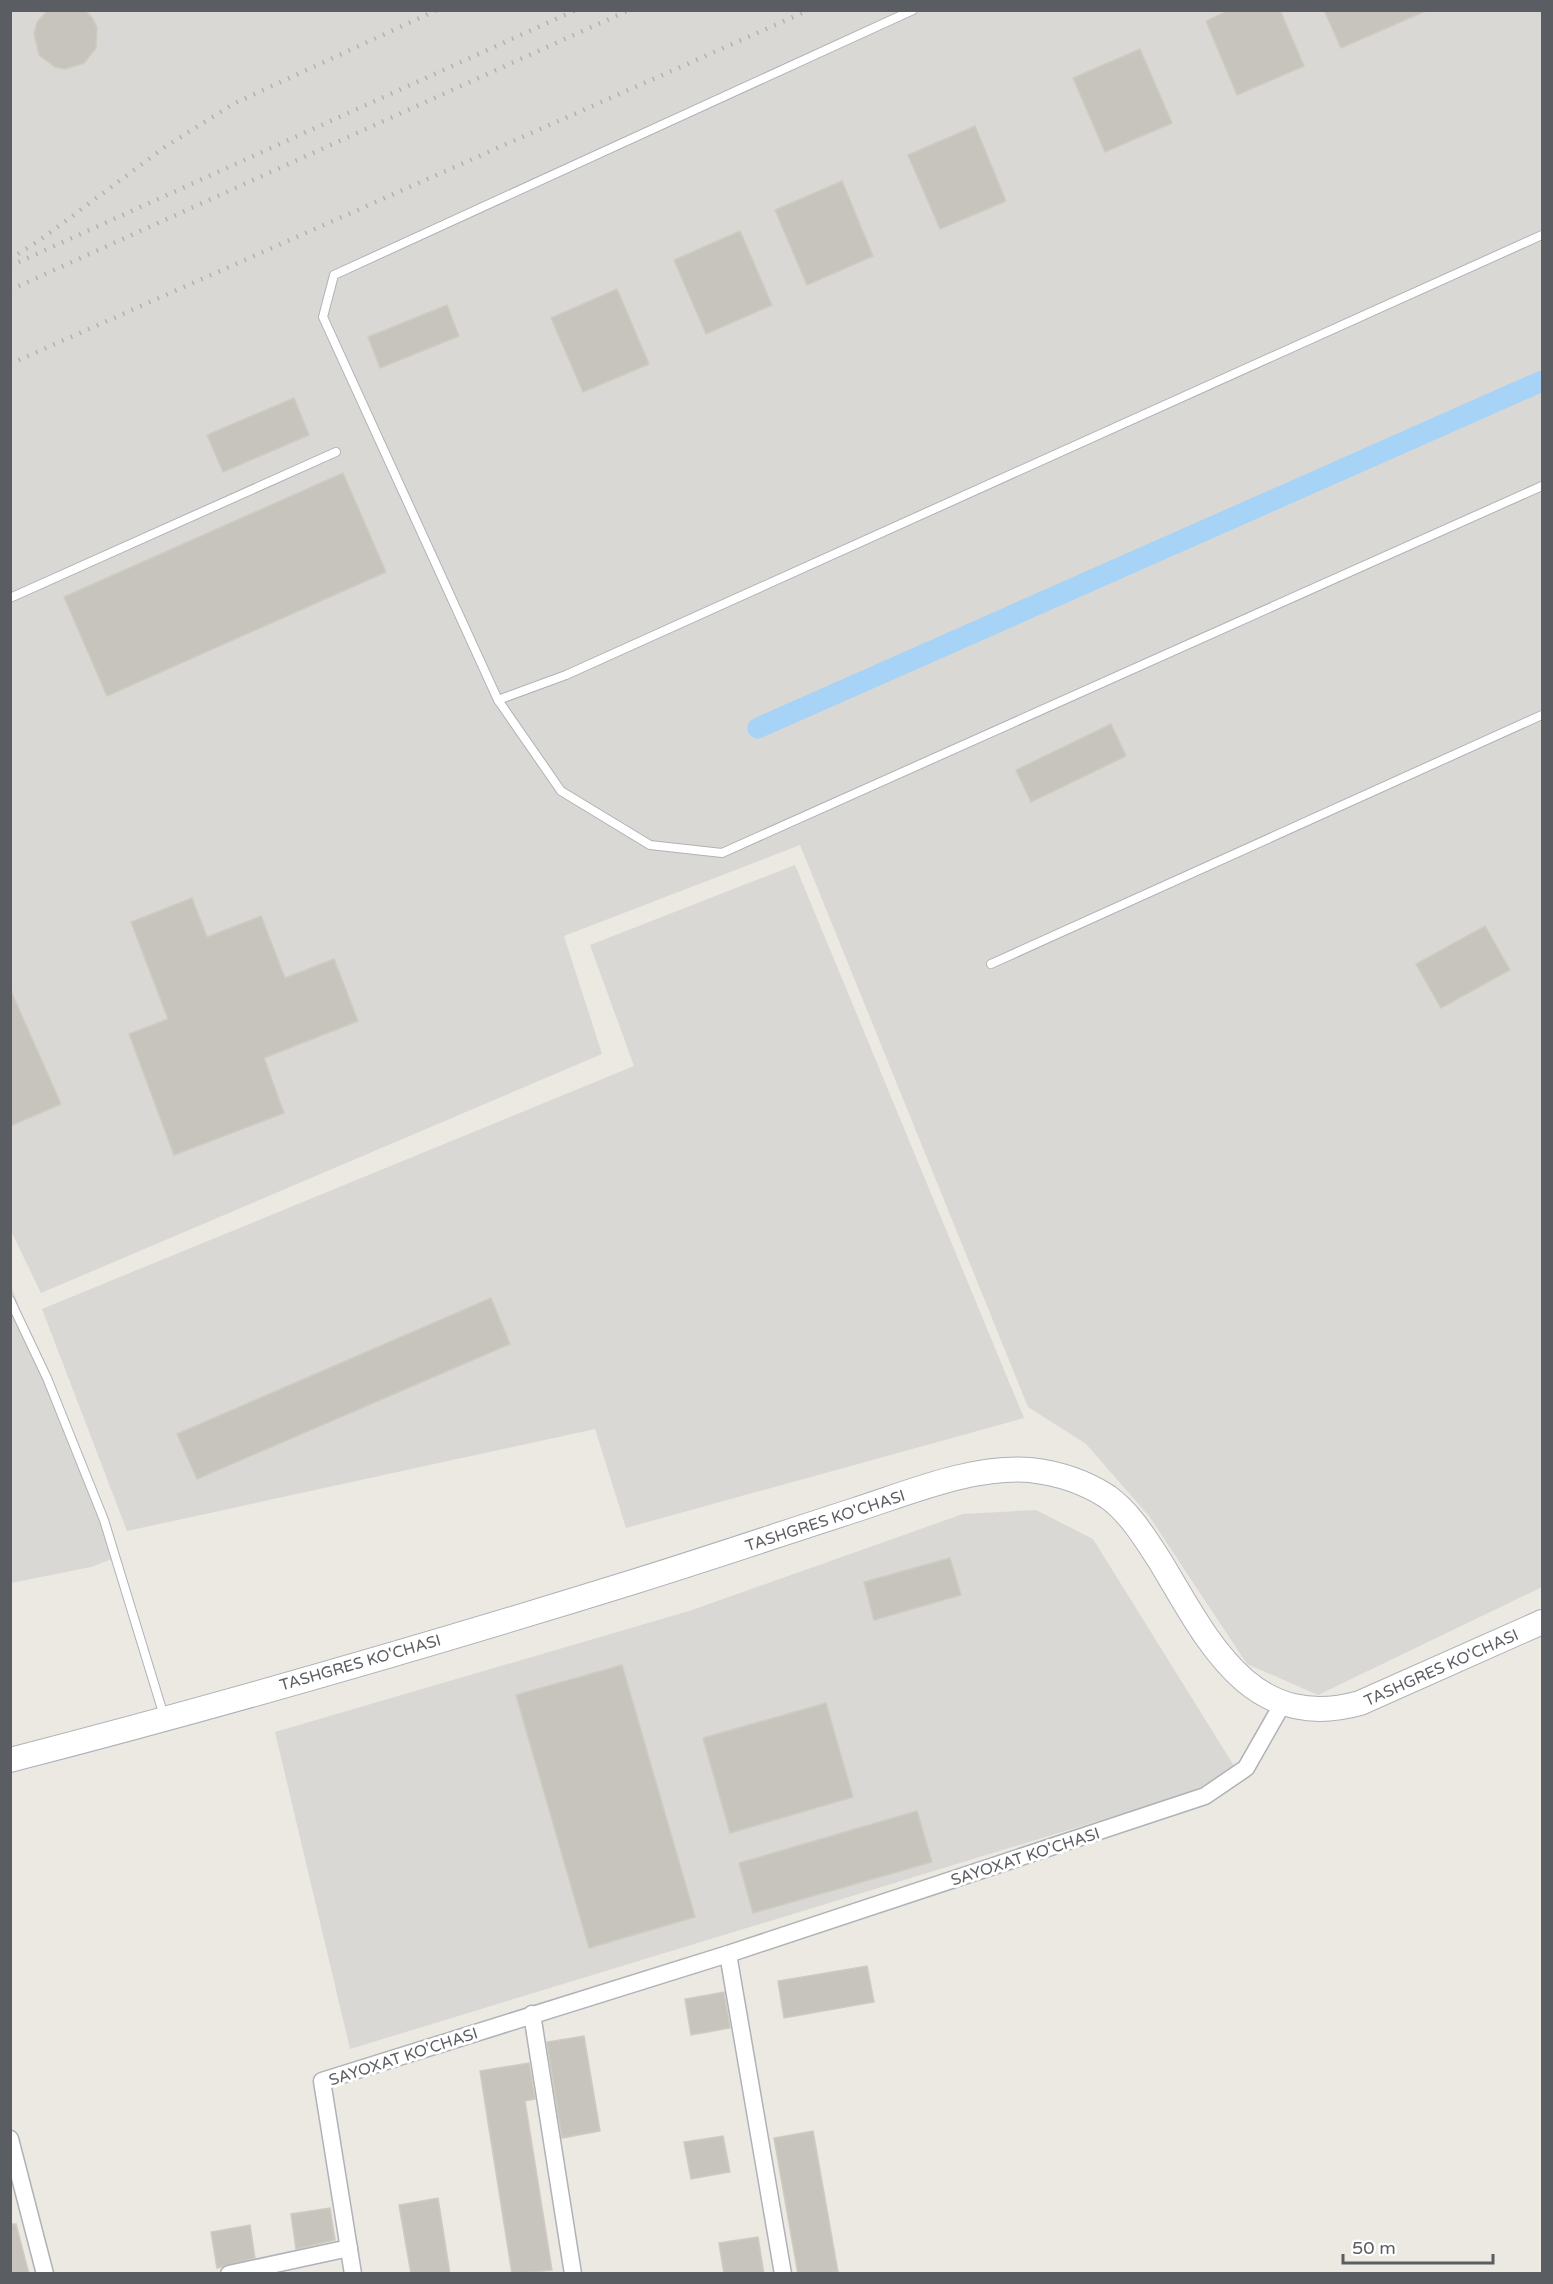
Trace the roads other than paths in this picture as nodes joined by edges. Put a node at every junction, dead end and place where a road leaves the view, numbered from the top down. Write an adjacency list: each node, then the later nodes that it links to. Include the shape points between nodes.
1 (913, 10): 6 (lane, via 334,275 323,317)
2 (1542, 235): 6 (lane, via 576,670)
3 (336, 452): 5 (lane)
4 (1542, 486): 6 (lane, via 722,853 650,845 561,791)
5 (10, 598)
6 (498, 700)
7 (1542, 715): 8 (lane)
8 (991, 964)
9 (10, 1300): 12 (lane, via 47,1378 104,1520)
10 (1542, 1622): 11 (main road, TASHGRES KO'CHASI, via 1360,1703 1321,1710)
11 (1283, 1703): 12 (main road, TASHGRES KO'CHASI, via 1251,1686 1226,1664 1142,1533 1109,1498 1062,1476 1009,1470 951,1479 630,1583); 14 (street, SAYOXAT KO'CHASI, via 1246,1768 1205,1796)
12 (165, 1720): 13 (main road, TASHGRES KO'CHASI)
13 (10, 1760)
14 (728, 1954): 15 (street, SAYOXAT KO'CHASI); 22 (street)
15 (532, 2014): 17 (street, SAYOXAT KO'CHASI, via 322,2081); 21 (street)
16 (10, 2139): 18 (street)
17 (349, 2248): 19 (street); 20 (street, SAYOXAT KO'CHASI)
18 (45, 2274)
19 (229, 2274)
20 (353, 2274)
21 (573, 2274)
22 (783, 2274)

